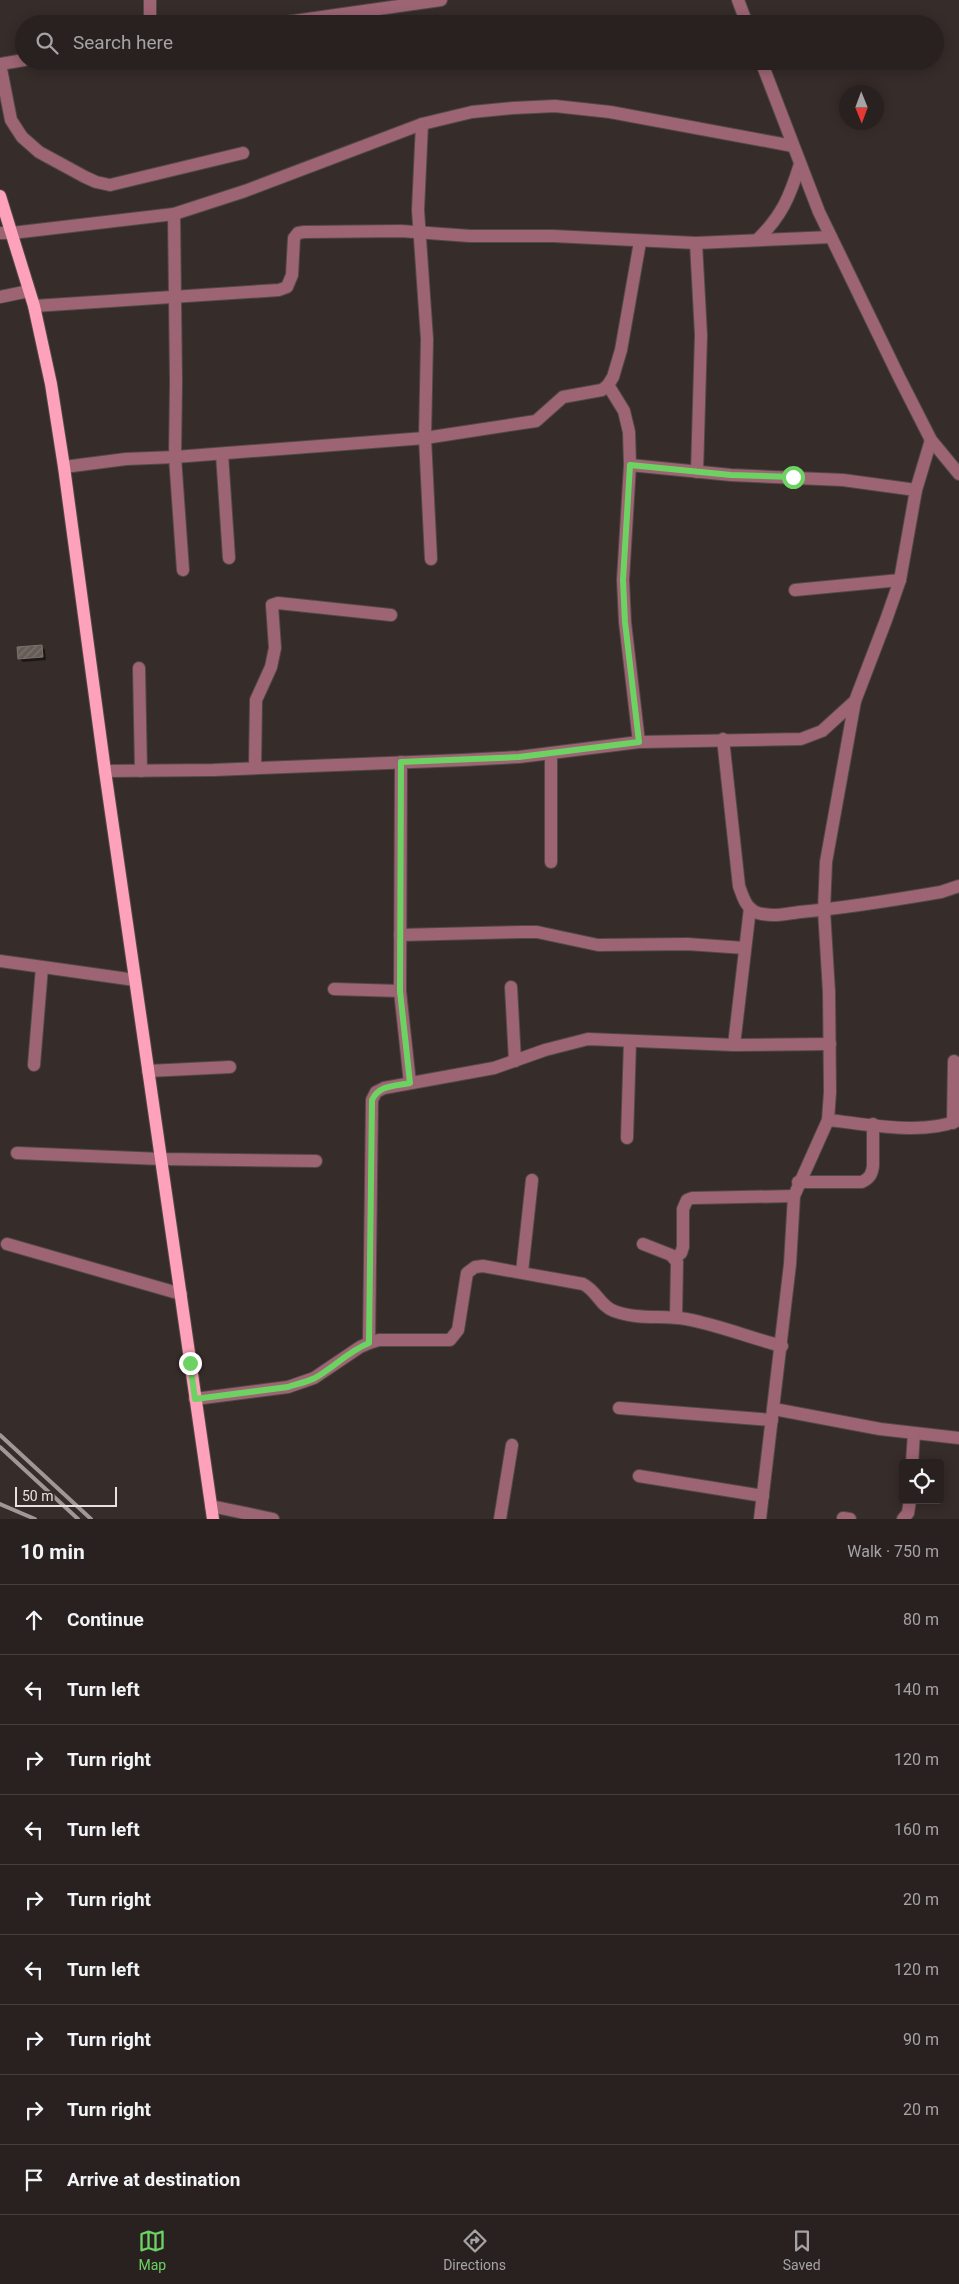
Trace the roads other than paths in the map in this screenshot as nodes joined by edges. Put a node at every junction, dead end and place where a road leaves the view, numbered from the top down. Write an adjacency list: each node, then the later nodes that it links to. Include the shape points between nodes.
1 (150, 0): 4 (street)
2 (441, 0): 5 (street)
3 (738, 0): 6 (street)
4 (150, 15)
5 (336, 15)
6 (744, 15)
7 (15, 62): 8 (street)
8 (0, 64): 12 (street, via 11,120 22,137 39,152 96,182 110,185)
9 (764, 70): 11 (street)
10 (422, 124): 11 (street, via 472,112 555,106 671,122); 15 (street, via 245,191); 17 (street, via 418,187)
11 (793, 146): 13 (street)
12 (243, 153)
13 (800, 164): 18 (street); 19 (street, via 783,210)
14 (0, 196): 16 (main road)
15 (174, 214): 16 (street); 23 (street)
16 (6, 233): 22 (main road)
17 (420, 233): 20 (street); 23 (street, via 366,230 298,234 294,238 292,275 287,287); 27 (street, via 427,339)
18 (832, 237): 19 (street); 28 (street)
19 (757, 240): 21 (street)
20 (640, 242): 21 (street); 26 (street, via 621,350)
21 (696, 244): 33 (street, via 701,335)
22 (29, 291): 24 (street); 25 (main road)
23 (176, 295): 25 (street); 30 (street)
24 (0, 297)
25 (34, 306): 32 (main road)
26 (608, 385): 27 (street, via 602,390 562,397 536,420); 31 (street, via 627,419)
27 (425, 438): 29 (street); 37 (street)
28 (931, 440): 34 (street); 35 (street)
29 (222, 454): 30 (street); 36 (street)
30 (175, 457): 32 (street); 38 (street)
31 (630, 465): 33 (street); 45 (street, via 623,580)
32 (64, 467): 49 (main road)
33 (697, 472): 35 (street, via 843,480)
34 (959, 474)
35 (916, 490): 39 (street)
36 (230, 558)
37 (431, 559)
38 (183, 570)
39 (900, 580): 40 (street); 43 (street)
40 (795, 590)
41 (391, 614): 48 (street, via 272,605 275,648 271,667 256,700)
42 (139, 668): 50 (street)
43 (855, 701): 44 (street, via 812,737); 54 (street, via 830,837)
44 (723, 740): 45 (street); 53 (street, via 740,886)
45 (639, 742): 46 (street)
46 (551, 753): 47 (street); 51 (street)
47 (401, 762): 48 (street); 55 (street)
48 (255, 767): 50 (street)
49 (105, 771): 50 (street); 59 (main road)
50 (140, 771)
51 (551, 862)
52 (959, 886): 54 (street, via 940,892)
53 (750, 908): 54 (street, via 757,913 771,915); 56 (street)
54 (824, 910): 64 (street)
55 (400, 935): 56 (street, via 537,932 598,945 687,944); 62 (street)
56 (745, 948): 65 (street)
57 (0, 961): 58 (street)
58 (42, 967): 59 (street); 68 (street)
59 (135, 980): 70 (main road)
60 (511, 987): 66 (street)
61 (334, 989): 62 (street)
62 (400, 991): 71 (street)
63 (630, 1041): 65 (street); 66 (street, via 575,1041); 75 (street)
64 (830, 1044): 65 (street); 72 (street)
65 (734, 1045)
66 (514, 1061): 71 (street, via 494,1068)
67 (954, 1061): 73 (street)
68 (34, 1066)
69 (230, 1067): 70 (street)
70 (148, 1071): 77 (main road)
71 (410, 1083): 88 (street, via 384,1088 376,1092 372,1100)
72 (828, 1120): 74 (street); 80 (street)
73 (956, 1122): 74 (street, via 921,1127)
74 (874, 1124): 80 (street, via 873,1166 867,1179 862,1182)
75 (626, 1138)
76 (17, 1153): 77 (street)
77 (161, 1159): 78 (street); 86 (main road)
78 (316, 1162)
79 (532, 1180): 85 (street)
80 (798, 1182): 81 (street)
81 (794, 1196): 84 (street, via 687,1200 683,1210 683,1247); 89 (street)
82 (7, 1244): 86 (street)
83 (643, 1244): 84 (street)
84 (675, 1258): 87 (street, via 678,1268)
85 (522, 1272): 87 (street, via 583,1284 613,1311); 88 (street, via 483,1266 470,1270 458,1330 450,1340 379,1340)
86 (181, 1294): 90 (main road)
87 (676, 1317): 89 (street)
88 (369, 1343): 90 (street, via 301,1383)
89 (782, 1346): 92 (street)
90 (195, 1399): 100 (main road)
91 (619, 1408): 92 (street)
92 (773, 1415): 93 (street); 98 (street)
93 (914, 1433): 94 (street); 96 (street)
94 (959, 1438)
95 (512, 1446): 102 (street)
96 (912, 1459)
97 (639, 1476): 98 (street)
98 (763, 1496): 103 (street)
99 (909, 1504): 104 (street, via 908,1513)
100 (212, 1513): 101 (street)
101 (273, 1519)
102 (500, 1519)
103 (760, 1519)
104 (902, 1519)

